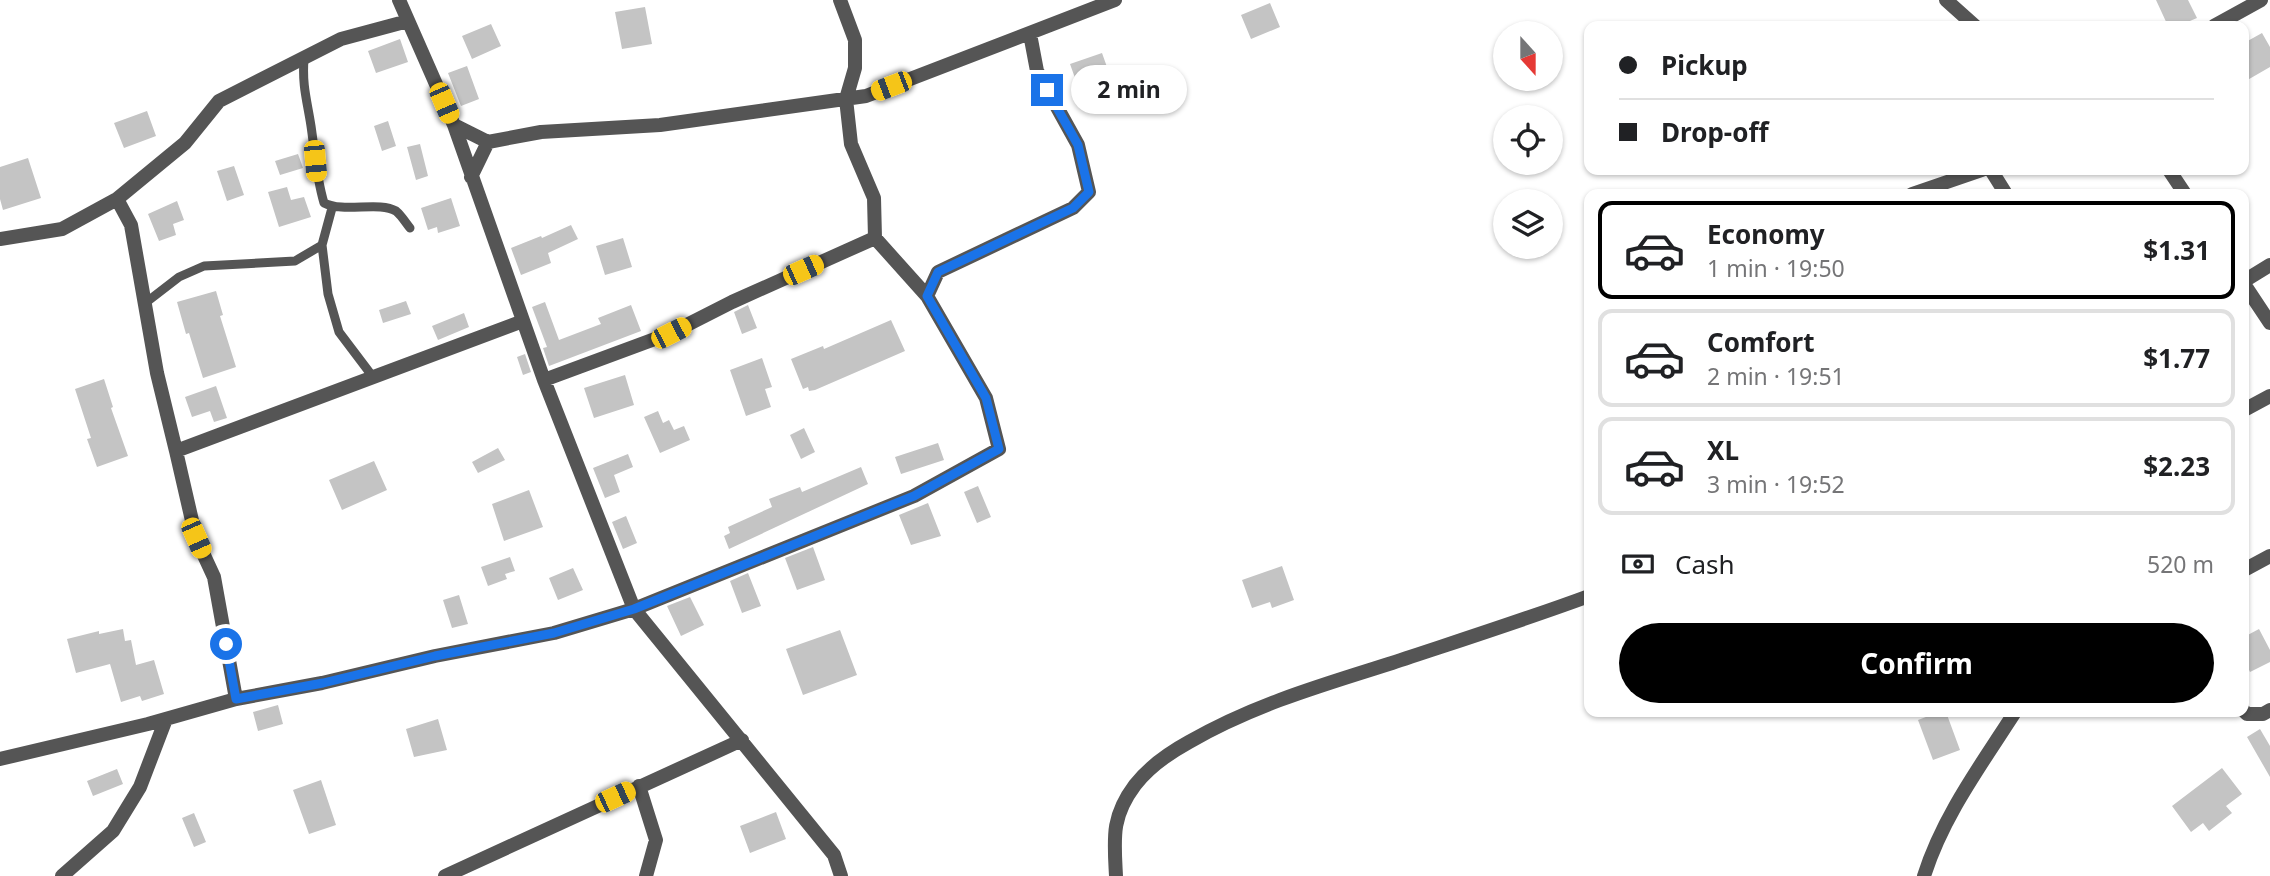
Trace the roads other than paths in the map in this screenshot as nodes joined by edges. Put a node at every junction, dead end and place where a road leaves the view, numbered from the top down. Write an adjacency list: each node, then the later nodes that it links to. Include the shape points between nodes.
1 (399, 0): 6 (street)
2 (839, 0): 11 (street, via 855,40 855,68)
3 (1115, 0): 9 (street)
4 (1946, 0): 7 (street)
5 (2261, 0): 8 (street)
6 (408, 21): 10 (street, via 341,40); 12 (street)
7 (1969, 21)
8 (2223, 21)
9 (1030, 34): 11 (street, via 866,96); 26 (street, via 1037,71 1078,145 1089,192 1073,208 938,272)
10 (304, 59): 17 (street, via 219,101 185,143); 18 (lane, via 302,84 316,176 324,203)
11 (846, 99): 13 (street, via 660,125 541,131); 20 (street, via 851,144 874,198)
12 (454, 125): 13 (street); 15 (street)
13 (488, 142): 15 (street)
14 (1968, 175): 16 (street)
15 (471, 177): 28 (street)
16 (1927, 189)
17 (117, 199): 21 (street, via 62,229); 27 (street, via 131,225)
18 (332, 208): 19 (lane, via 396,211); 22 (lane)
19 (410, 228)
20 (875, 238): 26 (street); 31 (street, via 671,333)
21 (0, 239)
22 (322, 245): 27 (lane, via 295,261 204,267 179,277); 30 (lane, via 328,294 339,332)
23 (2270, 265): 24 (street)
24 (2249, 279)
25 (2249, 290): 29 (street)
26 (927, 296): 38 (street, via 986,398 999,449 914,496)
27 (144, 304): 34 (street)
28 (523, 321): 30 (street); 31 (street)
29 (2270, 323)
30 (373, 377): 34 (street)
31 (544, 380): 38 (street)
32 (2270, 396): 33 (street)
33 (2249, 407)
34 (176, 451): 39 (street, via 196,538 214,577)
35 (2270, 556): 36 (street)
36 (2249, 567)
37 (1584, 598): 51 (street, via 1267,703 1191,740 1156,764 1129,794 1114,833)
38 (634, 609): 39 (street, via 554,633); 44 (street)
39 (236, 699): 43 (street)
40 (2270, 710): 41 (street)
41 (2249, 714)
42 (2012, 717): 52 (street, via 1967,786 1934,846)
43 (166, 719): 45 (street); 47 (street, via 140,786 113,831)
44 (742, 740): 46 (street); 50 (street, via 834,855)
45 (0, 759)
46 (639, 786): 48 (street); 49 (street, via 656,840)
47 (62, 876)
48 (445, 876)
49 (646, 876)
50 (841, 876)
51 (1116, 876)
52 (1924, 876)

